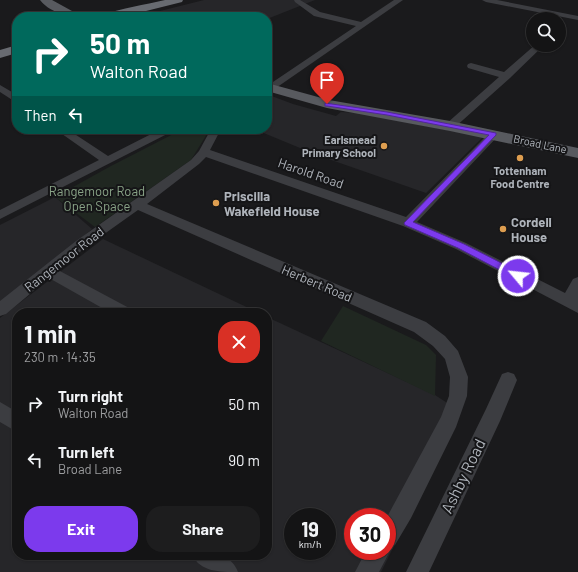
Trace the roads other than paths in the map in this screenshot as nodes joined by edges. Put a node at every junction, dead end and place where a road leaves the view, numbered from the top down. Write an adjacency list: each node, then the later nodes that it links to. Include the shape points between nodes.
1 (45, 0): 7 (main road)
2 (178, 0): 6 (highway)
3 (399, 0): 11 (street)
4 (486, 0): 10 (street)
5 (297, 1): 11 (street, via 317,14)
6 (142, 9): 8 (highway); 9 (highway)
7 (60, 12)
8 (122, 12)
9 (139, 12)
10 (571, 19)
11 (362, 25): 19 (street)
12 (12, 43): 13 (highway)
13 (0, 47)
14 (12, 50): 16 (highway)
15 (532, 52): 18 (street)
16 (0, 54)
17 (471, 66): 18 (street)
18 (506, 76): 23 (street)
19 (272, 84)
20 (0, 88): 22 (street)
21 (272, 88): 23 (main road, Broad Lane, via 327,104)
22 (12, 96)
23 (450, 126): 27 (main road, Broad Lane)
24 (68, 134): 30 (street)
25 (159, 134): 30 (street)
26 (213, 134): 28 (street, Rangemoor Road)
27 (494, 134): 29 (main road, Broad Lane); 33 (street)
28 (204, 152): 31 (street, Rangemoor Road, via 180,175); 33 (street, Harold Road)
29 (578, 153)
30 (107, 160): 32 (street)
31 (136, 204): 34 (street, Rangemoor Road); 42 (street, Herbert Road, via 420,327 439,341 452,356 459,377 458,396 448,421)
32 (0, 215)
33 (408, 223): 36 (street, Harold Road, via 461,246)
34 (47, 271): 37 (street); 38 (street, Rangemoor Road)
35 (578, 283): 36 (street)
36 (573, 305)
37 (116, 308)
38 (0, 310)
39 (508, 380): 47 (street, Ashby Road)
40 (0, 411): 41 (street)
41 (12, 419)
42 (396, 522)
43 (210, 560): 45 (street)
44 (373, 560): 46 (street)
45 (227, 572)
46 (366, 572)
47 (417, 572)

